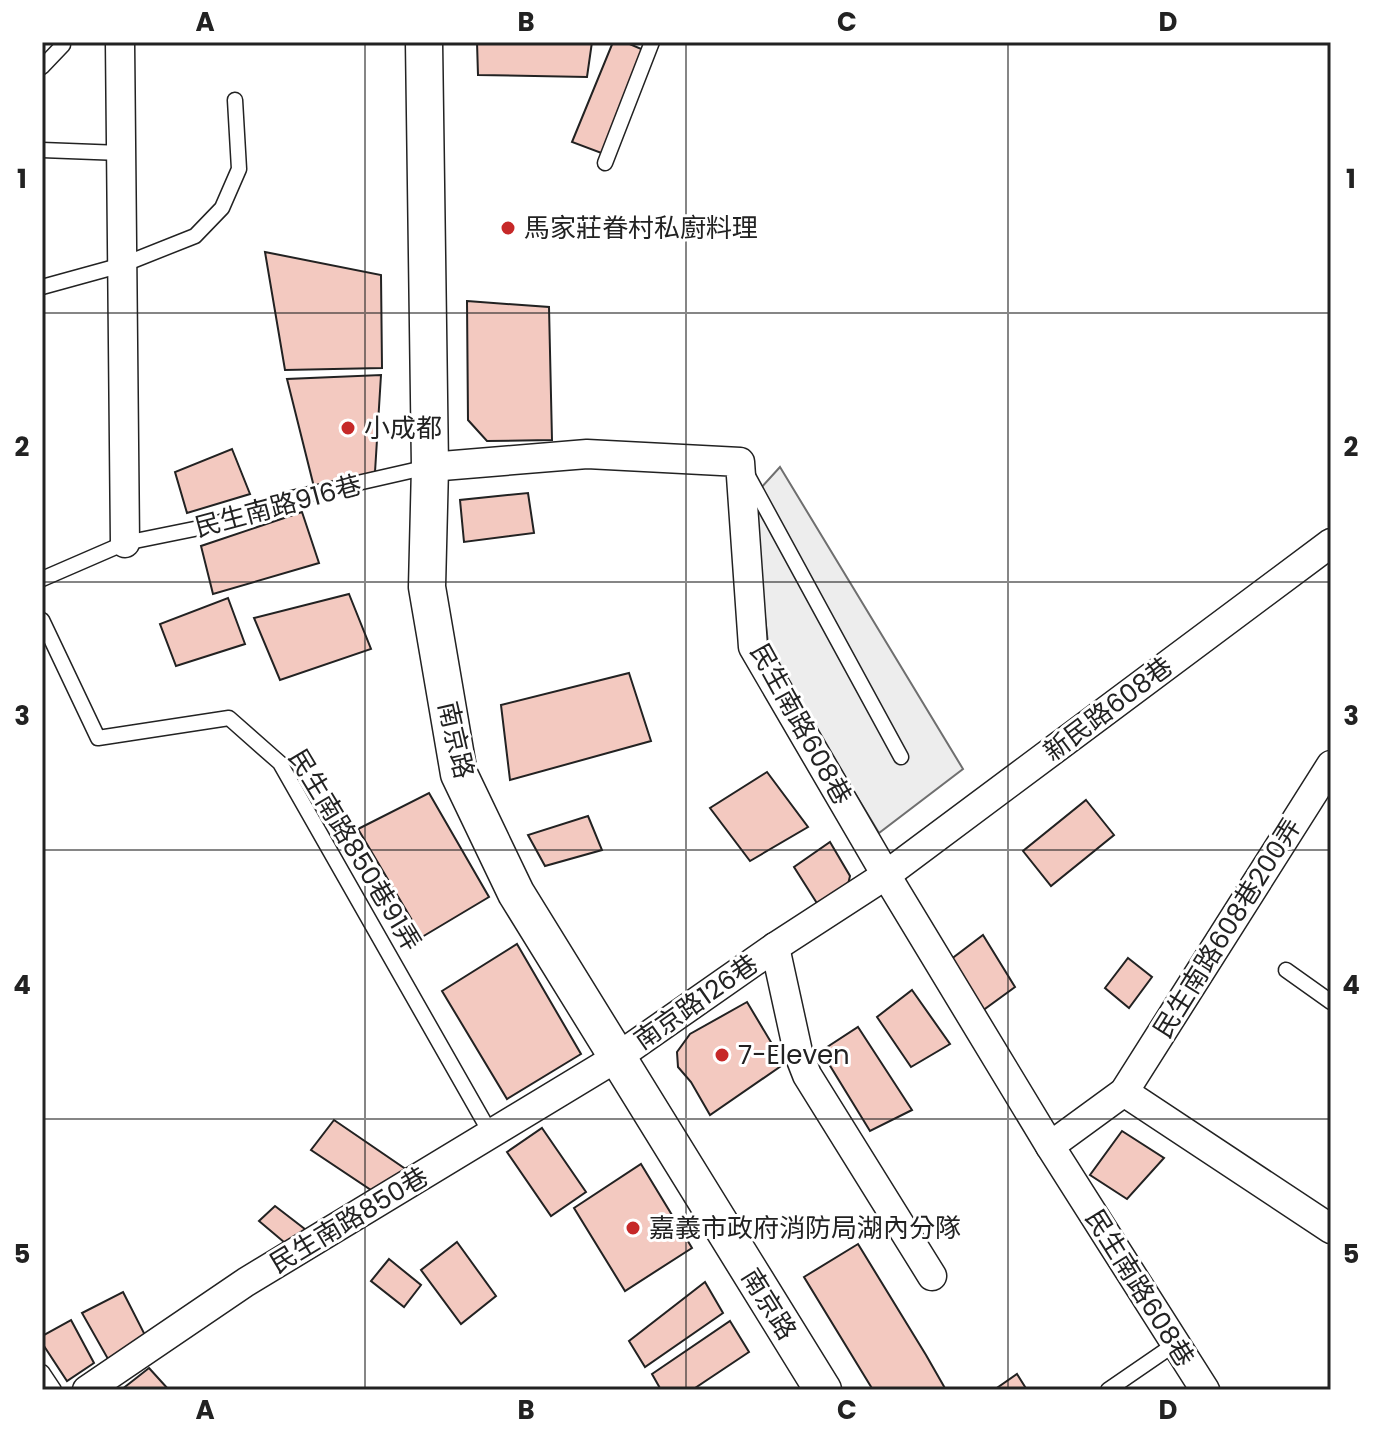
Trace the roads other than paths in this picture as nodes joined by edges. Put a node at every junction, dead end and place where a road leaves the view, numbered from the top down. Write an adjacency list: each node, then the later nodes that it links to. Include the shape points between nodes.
1 (120, 42): 8 (street)
2 (424, 42): 13 (street, 南京路)
3 (652, 42): 9 (lane)
4 (63, 45): 5 (lane)
5 (42, 67)
6 (235, 100): 10 (lane, via 239,169 222,208 195,236)
7 (42, 150): 8 (lane)
8 (121, 153): 10 (street)
9 (605, 163)
10 (122, 265): 11 (lane); 14 (street)
11 (42, 287)
12 (740, 462): 13 (street, via 587,454); 18 (lane); 20 (street, 民生南路608巷, via 753,647)
13 (430, 467): 14 (lane, 民生南路916巷); 24 (street, 南京路, via 427,587 459,774 516,893)
14 (125, 543): 16 (lane, 民生南路916巷)
15 (1331, 543): 20 (street, 新民路608巷)
16 (42, 579)
17 (42, 620): 26 (lane, 民生南路850巷91弄, via 98,738 229,718 280,763)
18 (901, 757)
19 (1331, 765): 25 (street, 民生南路608巷200弄)
20 (886, 875): 21 (street, 南京路126巷); 27 (street, 民生南路608巷)
21 (775, 947): 24 (street, 南京路126巷); 29 (street, 南京路126巷, via 807,1075)
22 (1286, 970): 23 (lane)
23 (1331, 1002)
24 (616, 1058): 26 (street, 民生南路850巷); 34 (street, 南京路)
25 (1124, 1092): 27 (street); 28 (street)
26 (491, 1134): 33 (street, 民生南路850巷, via 246,1282)
27 (1050, 1146): 30 (street, 民生南路608巷)
28 (1331, 1229)
29 (932, 1276)
30 (1175, 1344): 35 (lane); 36 (street, 民生南路608巷)
31 (42, 1372): 32 (lane)
32 (54, 1390)
33 (87, 1390)
34 (823, 1390)
35 (1108, 1390)
36 (1205, 1390)

